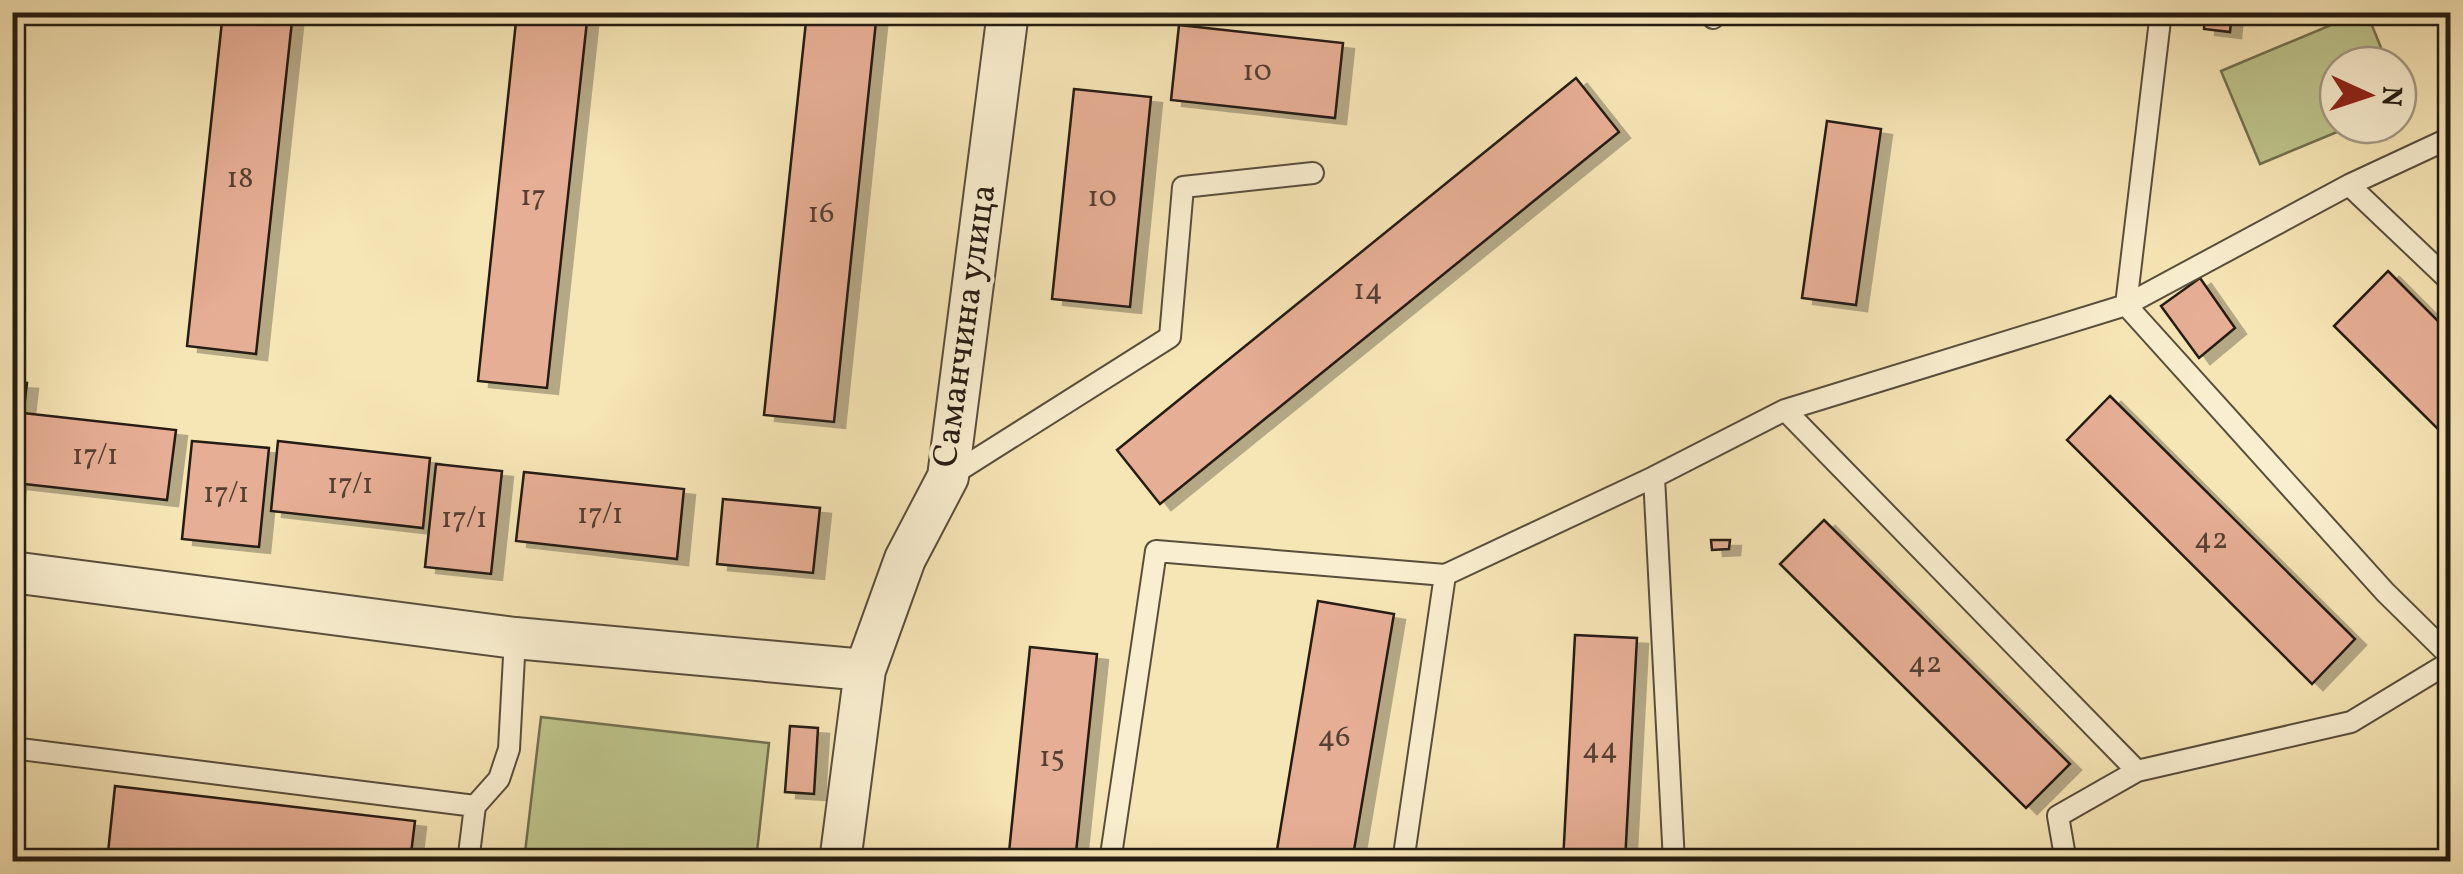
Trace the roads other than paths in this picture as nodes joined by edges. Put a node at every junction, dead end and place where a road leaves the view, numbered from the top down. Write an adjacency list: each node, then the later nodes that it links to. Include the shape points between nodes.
1 (1008, 12): 10 (street, Саманчина улица)
2 (2161, 12): 7 (lane)
3 (2450, 138): 5 (lane)
4 (1313, 174): 10 (lane, via 1183,188 1170,337)
5 (2349, 185): 6 (lane); 7 (lane)
6 (2450, 281)
7 (2126, 305): 8 (lane); 14 (lane)
8 (1785, 410): 9 (lane); 17 (lane)
9 (1654, 477): 12 (lane); 23 (lane)
10 (948, 478): 15 (street, Саманчина улица, via 904,559)
11 (12, 572): 13 (street)
12 (1445, 575): 21 (lane, via 1156,551); 22 (lane)
13 (514, 638): 15 (street); 18 (lane, via 510,749 499,780)
14 (2450, 659): 17 (lane, via 2351,722)
15 (865, 670): 20 (street, Саманчина улица)
16 (12, 748): 18 (lane)
17 (2137, 771): 24 (lane, via 2058,816)
18 (475, 806): 19 (lane)
19 (468, 862)
20 (840, 862)
21 (1110, 862)
22 (1403, 862)
23 (1674, 862)
24 (2066, 862)

